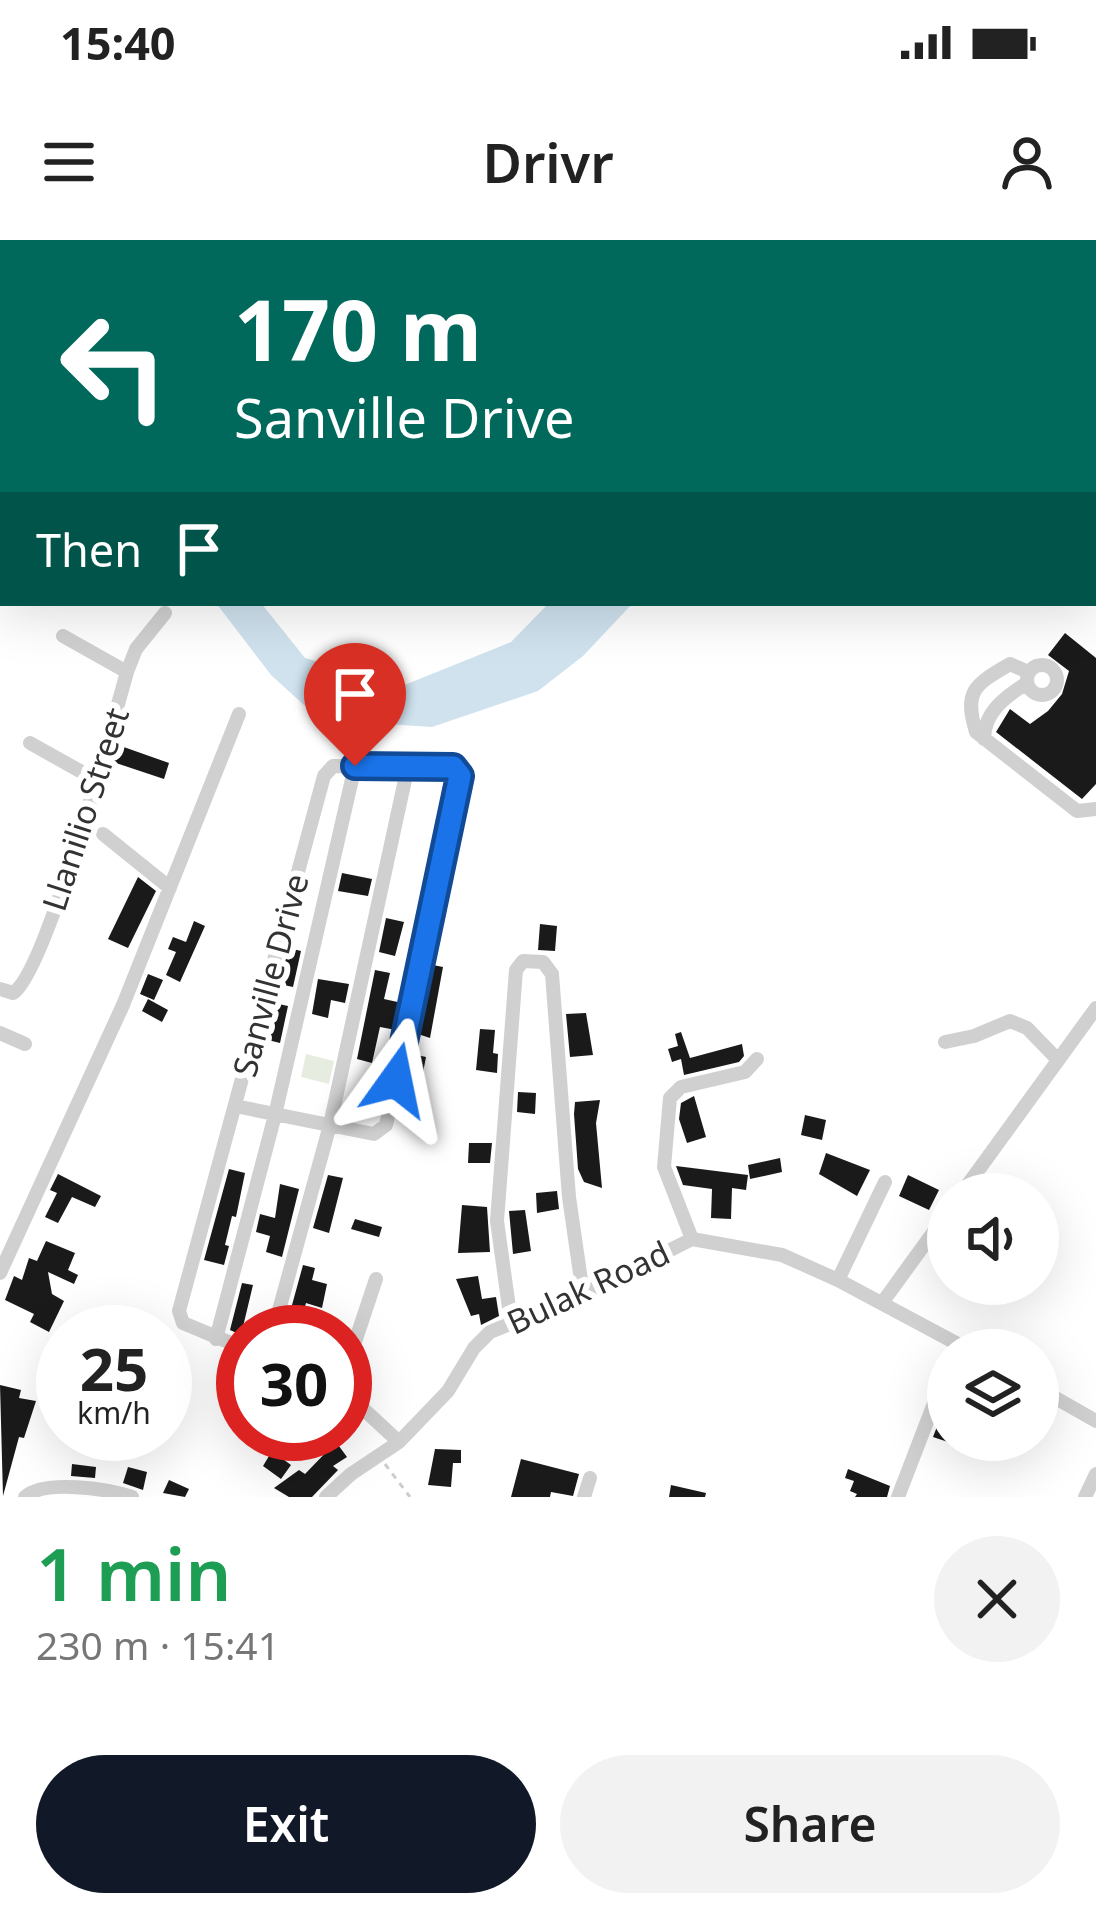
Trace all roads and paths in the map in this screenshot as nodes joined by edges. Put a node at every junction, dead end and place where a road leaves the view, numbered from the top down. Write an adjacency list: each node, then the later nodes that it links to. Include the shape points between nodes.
1 (166, 613): 3 (street, Llanilio Street)
2 (63, 636): 3 (street)
3 (127, 672): 9 (street, Llanilio Street)
4 (239, 714): 12 (street)
5 (984, 740): 5 (street, via 970,699 1010,664 1028,678 991,713); 10 (street, via 1077,811)
6 (30, 743): 9 (street)
7 (355, 766): 8 (street); 21 (street, Sanville Drive, via 333,766 324,776); 22 (street)
8 (408, 766): 23 (street); 23 (street, via 453,767 460,776 386,1125 374,1134)
9 (96, 780): 13 (street, Llanilio Street, via 38,953 20,990)
10 (1096, 809)
11 (103, 834): 12 (street)
12 (170, 887): 30 (street)
13 (0, 989)
14 (1096, 1008): 20 (street)
15 (1096, 1022): 25 (street)
16 (0, 1034): 18 (street)
17 (945, 1042): 20 (street, via 1010,1021)
18 (25, 1045)
19 (758, 1059): 27 (street, via 745,1072 680,1087 670,1098 665,1177)
20 (1058, 1060): 24 (street)
21 (235, 1106): 22 (street); 40 (street, Sanville Drive, via 179,1311 183,1323)
22 (275, 1115): 23 (street); 34 (street)
23 (330, 1125): 35 (street)
24 (976, 1173)
25 (986, 1173)
26 (885, 1182): 32 (street)
27 (692, 1239): 32 (street, Bulak Road, via 782,1255); 33 (street, Bulak Road)
28 (927, 1243): 37 (street)
29 (927, 1252): 37 (street)
30 (0, 1274)
31 (376, 1279): 36 (street)
32 (838, 1280): 37 (street, Bulak Road)
33 (583, 1294): 38 (street, Bulak Road); 38 (street, via 552,974 543,962 524,962 516,970 497,1221)
34 (225, 1305)
35 (280, 1305)
36 (367, 1305)
37 (885, 1305): 39 (street, Bulak Road)
38 (511, 1322): 45 (street, Bulak Road, via 474,1348 448,1391)
39 (927, 1329)
40 (216, 1339)
41 (1059, 1400): 43 (street)
42 (372, 1417): 45 (street)
43 (1096, 1420)
44 (927, 1422): 55 (street)
45 (399, 1442): 46 (street, Bulak Road)
46 (380, 1458): 52 (street, Bulak Road); 53 (path)
47 (1096, 1474): 56 (street)
48 (590, 1478): 54 (street)
49 (61, 1492): 50 (street, via 38,1489); 51 (street)
50 (26, 1497)
51 (132, 1497)
52 (326, 1497)
53 (410, 1497)
54 (584, 1497)
55 (898, 1497)
56 (1085, 1497)

